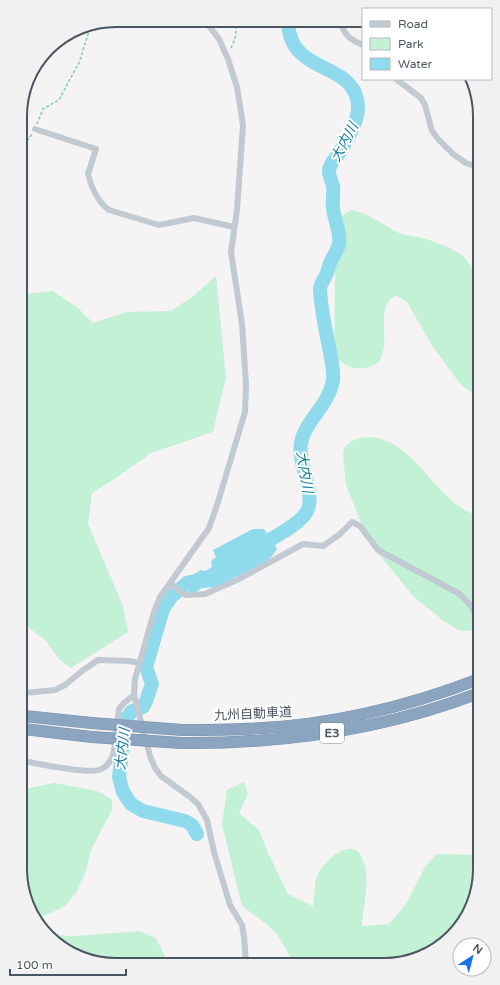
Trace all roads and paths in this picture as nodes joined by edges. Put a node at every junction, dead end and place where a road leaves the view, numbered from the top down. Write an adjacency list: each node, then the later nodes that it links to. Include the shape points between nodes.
1 (210, 27): 6 (street, via 219,39)
2 (236, 27): 6 (path, via 235,39)
3 (342, 27): 5 (street, via 347,36)
4 (89, 31): 8 (path, via 79,63 58,100 43,110)
5 (362, 44)
6 (226, 56): 11 (street, via 236,87 243,125)
7 (397, 80): 10 (street, via 421,98 432,131 438,139 460,159)
8 (35, 129): 9 (path); 11 (street, via 96,149 88,174 100,201 109,210 159,225 194,218)
9 (27, 140)
10 (473, 165)
11 (234, 226): 12 (street, via 231,252 242,324 245,412 209,528)
12 (171, 583): 13 (street, via 181,594 205,594 237,580 303,544 322,546 352,522 360,526 378,550 460,594); 14 (street, via 160,597)
13 (473, 610)
14 (139, 663): 16 (street, via 98,660 55,690); 17 (street)
15 (473, 681): 19 (highway, 九州自動車道 / E3, bridge, via 403,704 344,718 243,730 182,730)
16 (27, 693)
17 (134, 695): 23 (street, via 119,709 113,756 100,770 88,771); 24 (street, via 155,768 161,776 198,804 207,820 230,905 242,925)
18 (473, 695): 22 (highway, E3, bridge, via 373,725 272,740 181,743)
19 (27, 716)
20 (27, 729): 22 (highway, E3)
21 (27, 734): 22 (highway)
22 (73, 735)
23 (27, 761)
24 (246, 958)

